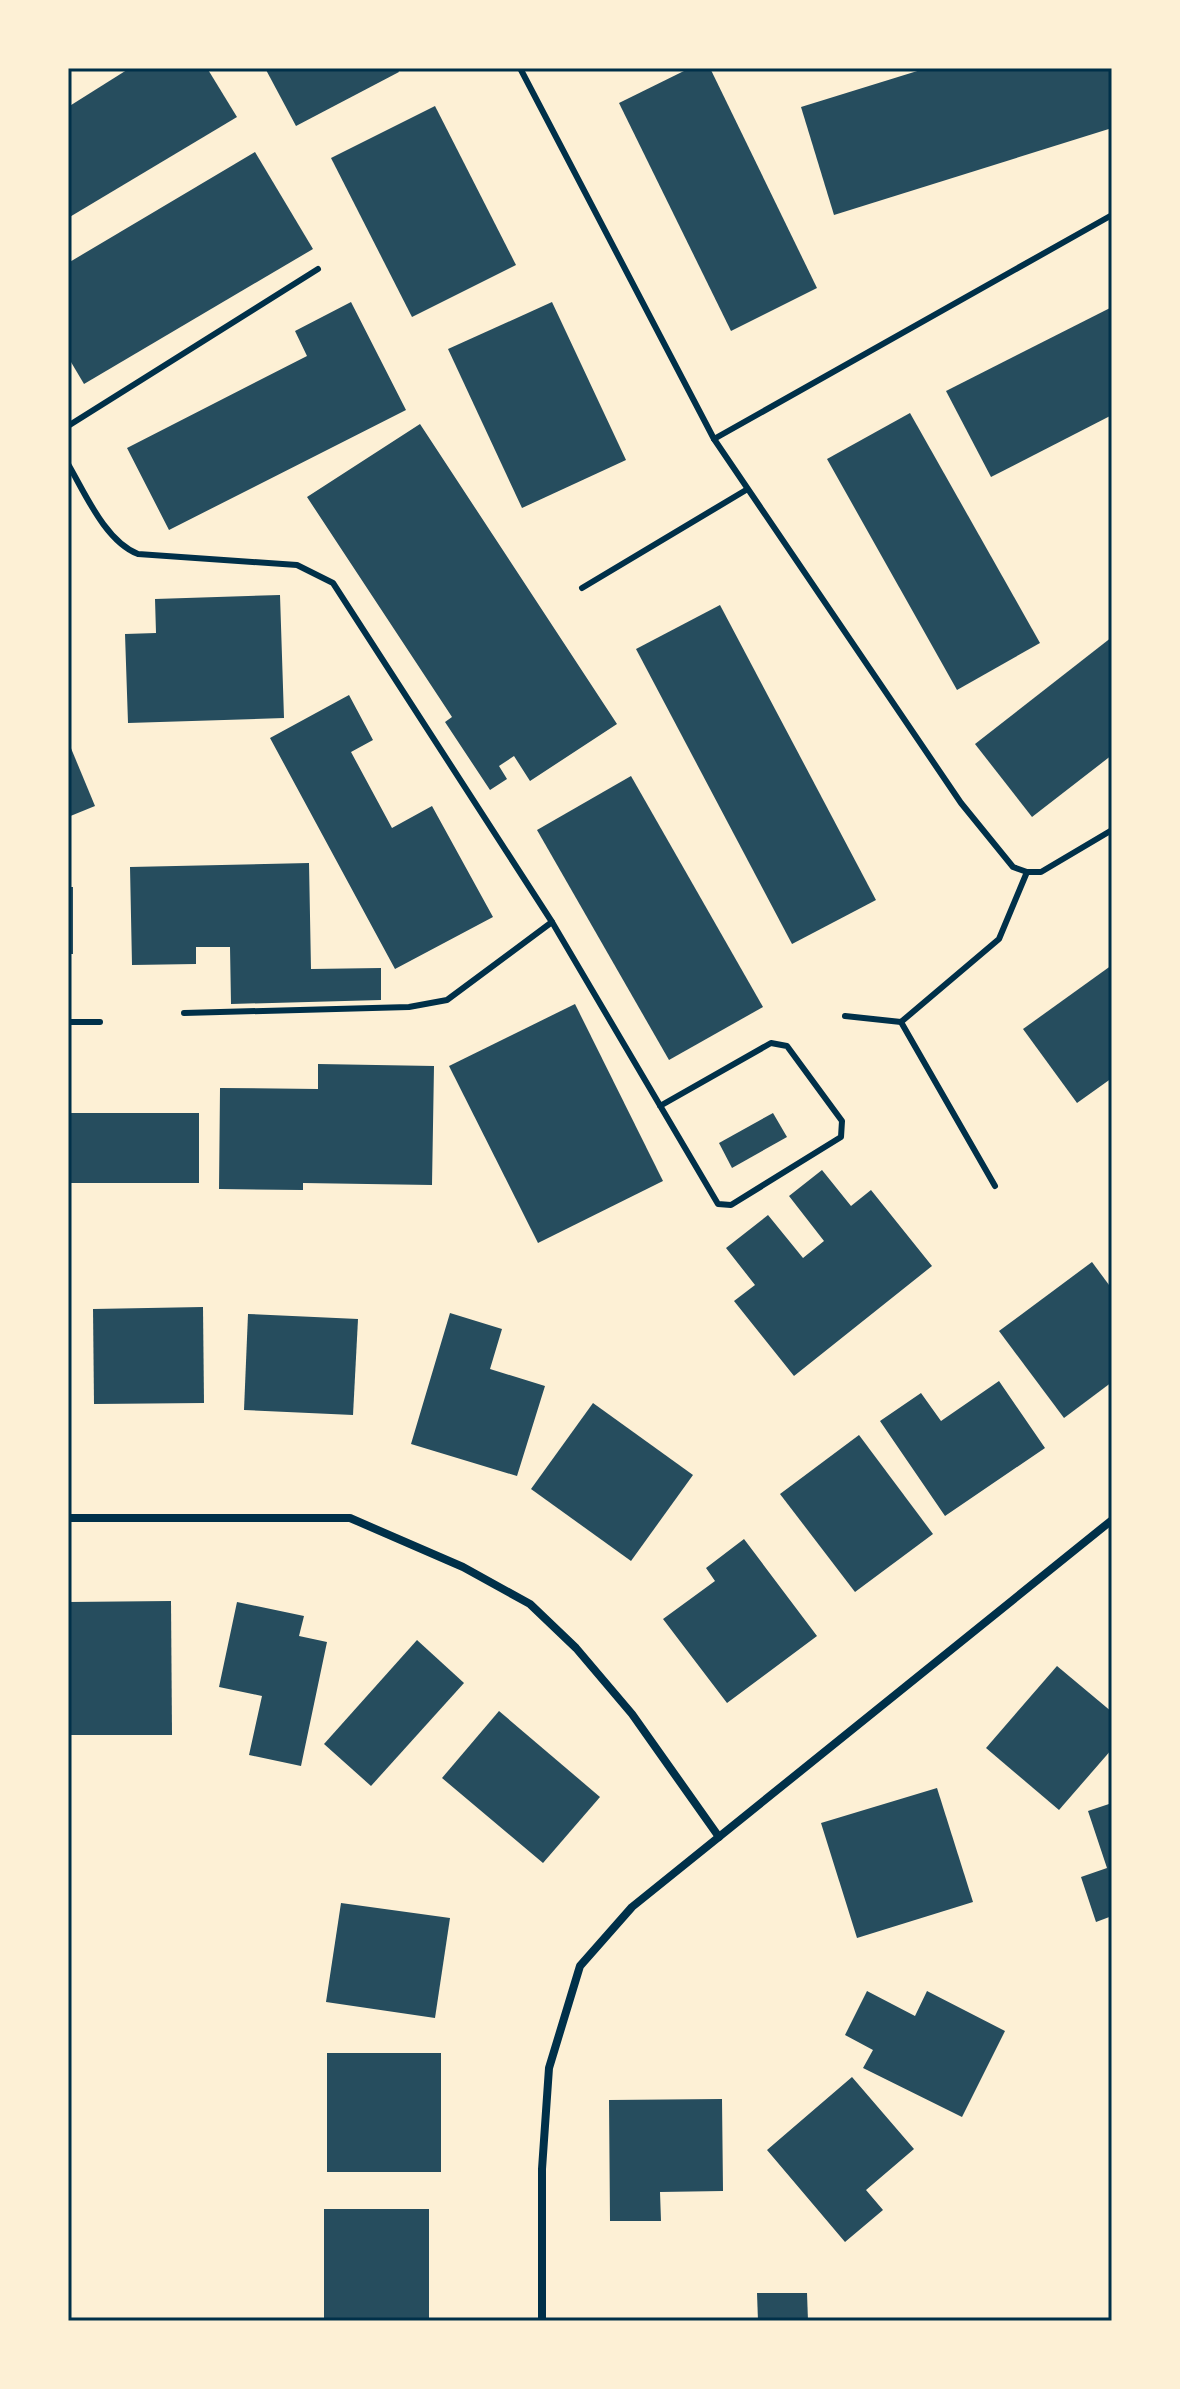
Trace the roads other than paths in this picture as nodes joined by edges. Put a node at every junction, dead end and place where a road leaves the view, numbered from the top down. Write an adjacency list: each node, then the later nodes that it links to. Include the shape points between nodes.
1 (520, 68): 5 (lane)
2 (1112, 215): 5 (lane)
3 (318, 269): 4 (lane)
4 (68, 426)
5 (714, 439): 7 (lane)
6 (68, 464): 11 (lane, via 126,549 297,565 333,583)
7 (746, 490): 8 (lane); 10 (lane, via 961,803 1013,867)
8 (582, 588)
9 (1112, 830): 10 (lane, via 1041,872)
10 (1027, 872): 16 (lane, via 999,939)
11 (552, 922): 12 (lane, via 447,1000 409,1007); 17 (lane)
12 (184, 1013)
13 (845, 1016): 16 (lane)
14 (68, 1022): 15 (lane)
15 (100, 1022)
16 (901, 1022): 18 (lane)
17 (660, 1106): 17 (lane, via 718,1204 731,1205 841,1137 842,1121 787,1046 771,1043)
18 (995, 1186)
19 (68, 1518): 21 (street, via 350,1518 463,1567 530,1604 576,1648 632,1714)
20 (1112, 1520): 21 (street)
21 (719, 1837): 22 (street, via 632,1907 580,1966 549,2068 542,2169)
22 (542, 2321)

